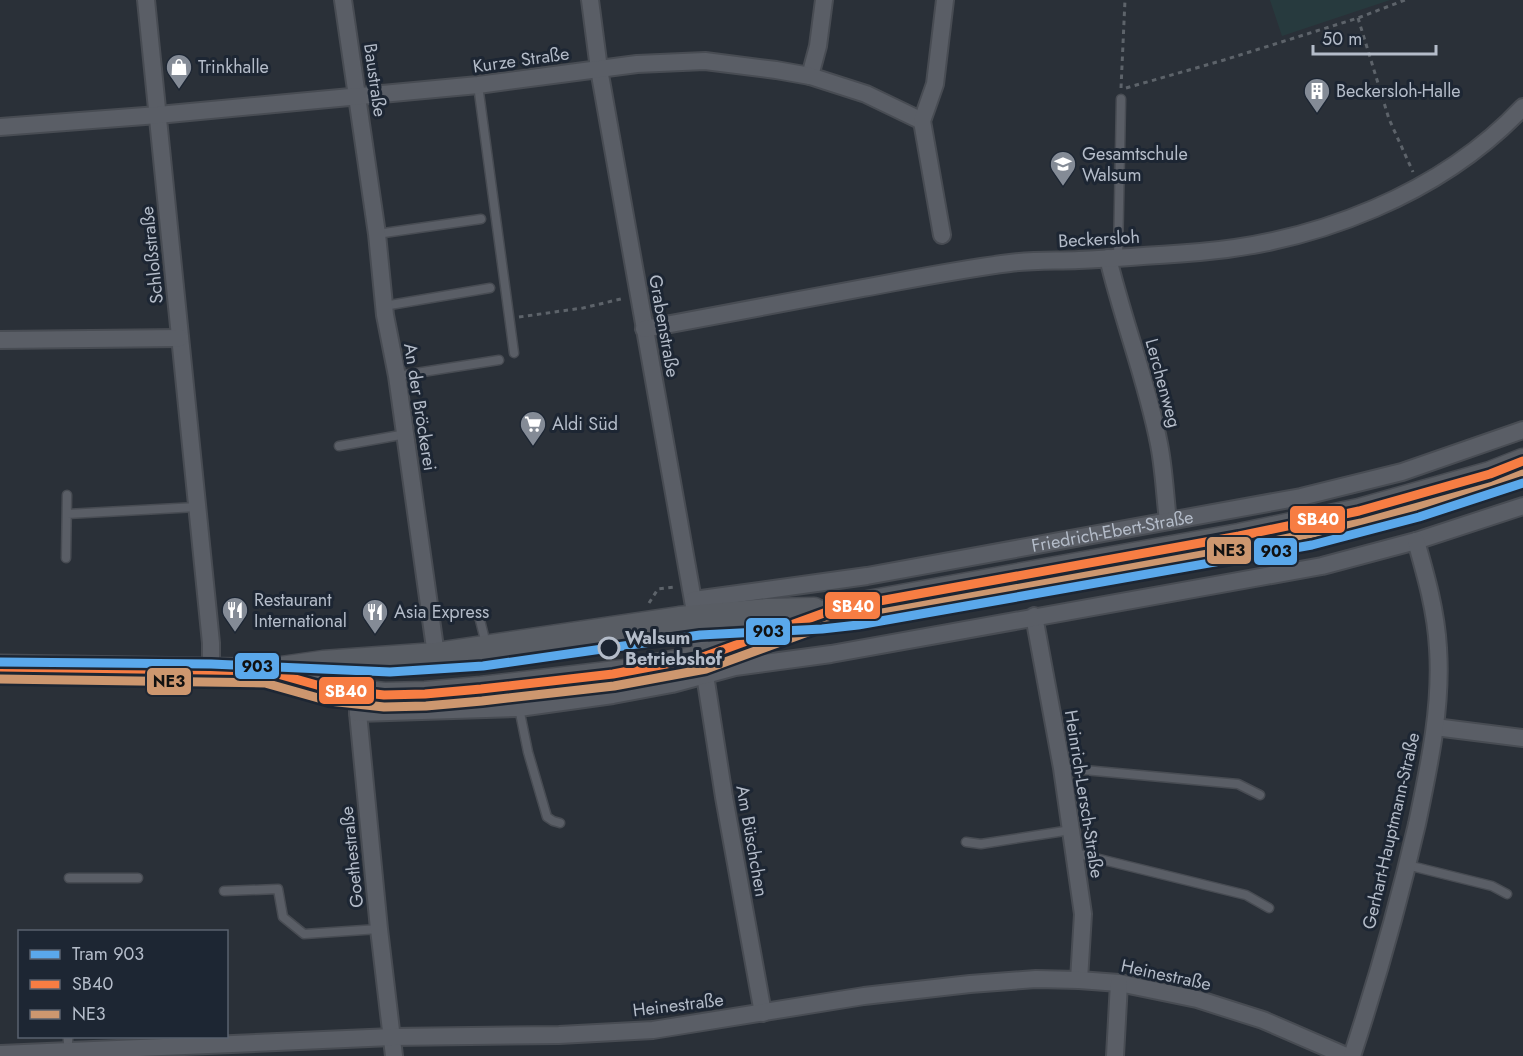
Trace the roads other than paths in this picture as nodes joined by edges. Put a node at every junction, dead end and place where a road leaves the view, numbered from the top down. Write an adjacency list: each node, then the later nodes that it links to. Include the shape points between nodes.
1 (147, 0): 12 (street, Schloßstraße)
2 (343, 0): 9 (street, Baustraße)
3 (590, 0): 6 (street, Grabenstraße)
4 (824, 0): 7 (street)
5 (945, 0): 13 (street, via 935,84)
6 (599, 69): 7 (street, Kurze Straße, via 705,61); 8 (street, Kurze Straße); 22 (street, Grabenstraße)
7 (810, 76): 13 (street, Kurze Straße, via 866,94)
8 (478, 86): 9 (street, Kurze Straße); 25 (lane)
9 (358, 96): 12 (street, Kurze Straße); 15 (street, Baustraße)
10 (1121, 99): 19 (lane)
11 (1523, 107): 19 (street, Beckersloh, via 1464,159 1383,204 1333,224 1262,244)
12 (158, 115): 14 (street, Kurze Straße); 23 (street, Schloßstraße)
13 (922, 121): 18 (street)
14 (0, 126)
15 (366, 165): 17 (street, An der Bröckerei)
16 (481, 219): 17 (lane)
17 (377, 234): 21 (street, An der Bröckerei)
18 (942, 235)
19 (1113, 258): 22 (street, Beckersloh, via 1001,264); 36 (street, Lerchenweg, via 1117,295 1160,445)
20 (490, 288): 21 (lane)
21 (384, 306): 27 (street, An der Bröckerei)
22 (644, 329): 39 (street, Grabenstraße)
23 (180, 338): 24 (street); 34 (street, Schloßstraße)
24 (0, 340)
25 (514, 353)
26 (499, 360): 27 (lane)
27 (397, 376): 29 (street, An der Bröckerei)
28 (1523, 430): 36 (street, Friedrich-Ebert-Straße, via 1402,472 1300,497)
29 (406, 435): 30 (lane); 44 (street, An der Bröckerei)
30 (339, 446)
31 (1523, 461): 40 (main road, Friedrich-Ebert-Straße, via 1359,512)
32 (68, 495): 35 (lane)
33 (1523, 506): 37 (street)
34 (197, 507): 35 (lane); 48 (street, Schloßstraße)
35 (67, 514): 38 (lane)
36 (1168, 521): 39 (street, Friedrich-Ebert-Straße)
37 (1416, 541): 42 (street, via 1322,566); 52 (street, Gerhart-Hauptmann-Straße, via 1429,584 1437,639 1439,688)
38 (66, 558)
39 (695, 609): 40 (main road, Friedrich-Ebert-Straße); 43 (main road, Friedrich-Ebert-Straße); 46 (street, Grabenstraße)
40 (835, 609): 46 (main road, Friedrich-Ebert-Straße)
41 (483, 612): 43 (lane, via 479,616)
42 (1034, 616): 46 (street, via 831,654 735,667); 54 (street, Heinrich-Lersch-Straße)
43 (487, 648): 44 (main road, Friedrich-Ebert-Straße)
44 (436, 655): 45 (main road, Friedrich-Ebert-Straße)
45 (375, 659): 49 (main road, Friedrich-Ebert-Straße); 50 (street, Goethestraße, via 365,672)
46 (704, 666): 50 (main road, Friedrich-Ebert-Straße); 51 (street, via 672,684); 69 (street, Am Büschchen)
47 (0, 667): 48 (main road)
48 (211, 669): 49 (main road)
49 (267, 671): 50 (main road, Friedrich-Ebert-Straße, via 331,689)
50 (358, 703): 51 (street); 66 (street, Goethestraße)
51 (519, 708): 56 (lane, via 547,817)
52 (1435, 727): 53 (street); 60 (street, Gerhart-Hauptmann-Straße)
53 (1523, 738)
54 (1062, 768): 55 (lane, via 1238,784); 57 (street, Heinrich-Lersch-Straße)
55 (1260, 795)
56 (560, 823)
57 (1071, 830): 58 (lane, via 981,844); 59 (street, Heinrich-Lersch-Straße)
58 (966, 842)
59 (1074, 853): 65 (lane, via 1246,895); 67 (street, Heinrich-Lersch-Straße, via 1083,914)
60 (1407, 866): 64 (lane, via 1492,885); 76 (street, Gerhart-Hauptmann-Straße)
61 (69, 878): 62 (lane)
62 (138, 878)
63 (224, 891): 66 (lane, via 278,889 283,917 304,933)
64 (1507, 894)
65 (1269, 908)
66 (379, 929): 70 (street, Goethestraße)
67 (1079, 980): 68 (street, Heinestraße); 69 (street, Heinestraße, via 970,984)
68 (1119, 983): 74 (street); 75 (street, Heinestraße, via 1197,999 1263,1020)
69 (763, 1013): 70 (street, Heinestraße, via 653,1030)
70 (392, 1037): 71 (street, Heinestraße); 73 (street, Goethestraße)
71 (66, 1048): 72 (street, Heinestraße)
72 (0, 1054)
73 (394, 1056)
74 (1115, 1056)
75 (1346, 1056)
76 (1352, 1056)

